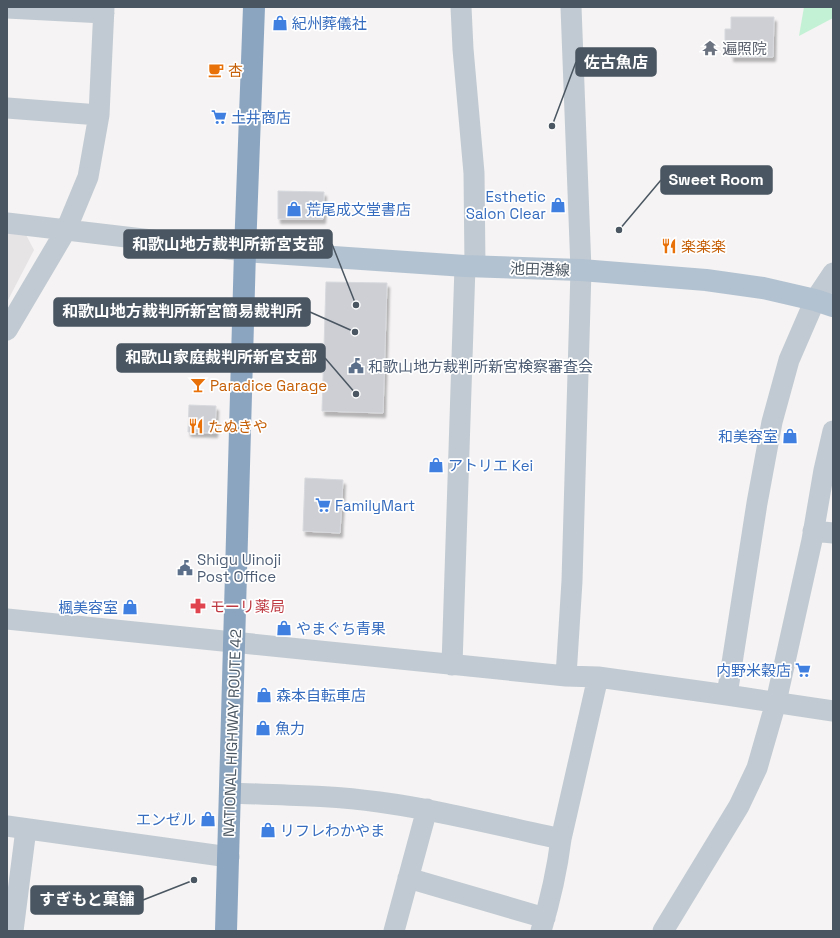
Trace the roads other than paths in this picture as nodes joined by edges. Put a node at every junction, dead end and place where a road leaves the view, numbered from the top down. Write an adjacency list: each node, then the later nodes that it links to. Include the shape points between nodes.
1 (254, 7): 10 (highway, NATIONAL HIGHWAY ROUTE 42)
2 (461, 7): 11 (street, via 474,173)
3 (571, 7): 12 (street)
4 (7, 8): 5 (street)
5 (104, 10): 7 (street)
6 (7, 108): 7 (street)
7 (99, 115): 9 (street, via 88,177)
8 (7, 223): 9 (street)
9 (66, 230): 10 (street); 15 (street)
10 (245, 251): 11 (main road, 池田港線); 19 (highway, NATIONAL HIGHWAY ROUTE 42)
11 (470, 266): 12 (main road, 池田港線); 20 (street)
12 (581, 270): 14 (main road, 池田港線, via 706,280 763,288); 21 (street, via 572,574)
13 (833, 273): 14 (street)
14 (824, 303): 23 (street, via 789,360 772,422)
15 (7, 330)
16 (833, 431): 17 (street, via 824,470)
17 (823, 532): 24 (street)
18 (7, 619): 19 (street)
19 (235, 643): 20 (street); 26 (highway, NATIONAL HIGHWAY ROUTE 42)
20 (452, 665): 21 (street)
21 (566, 676): 22 (street)
22 (598, 678): 23 (street); 29 (street)
23 (727, 695): 24 (street)
24 (776, 702): 25 (street); 36 (street, via 758,768 738,806)
25 (833, 711)
26 (230, 794): 27 (street, via 341,797); 30 (highway, NATIONAL HIGHWAY ROUTE 42)
27 (427, 809): 29 (street); 31 (street)
28 (17, 828): 30 (street); 33 (street)
29 (561, 840): 32 (street, via 550,903)
30 (229, 857): 34 (highway, NATIONAL HIGHWAY ROUTE 42)
31 (408, 878): 32 (street); 35 (street)
32 (543, 924)
33 (13, 931)
34 (226, 931)
35 (394, 931)
36 (662, 931)

